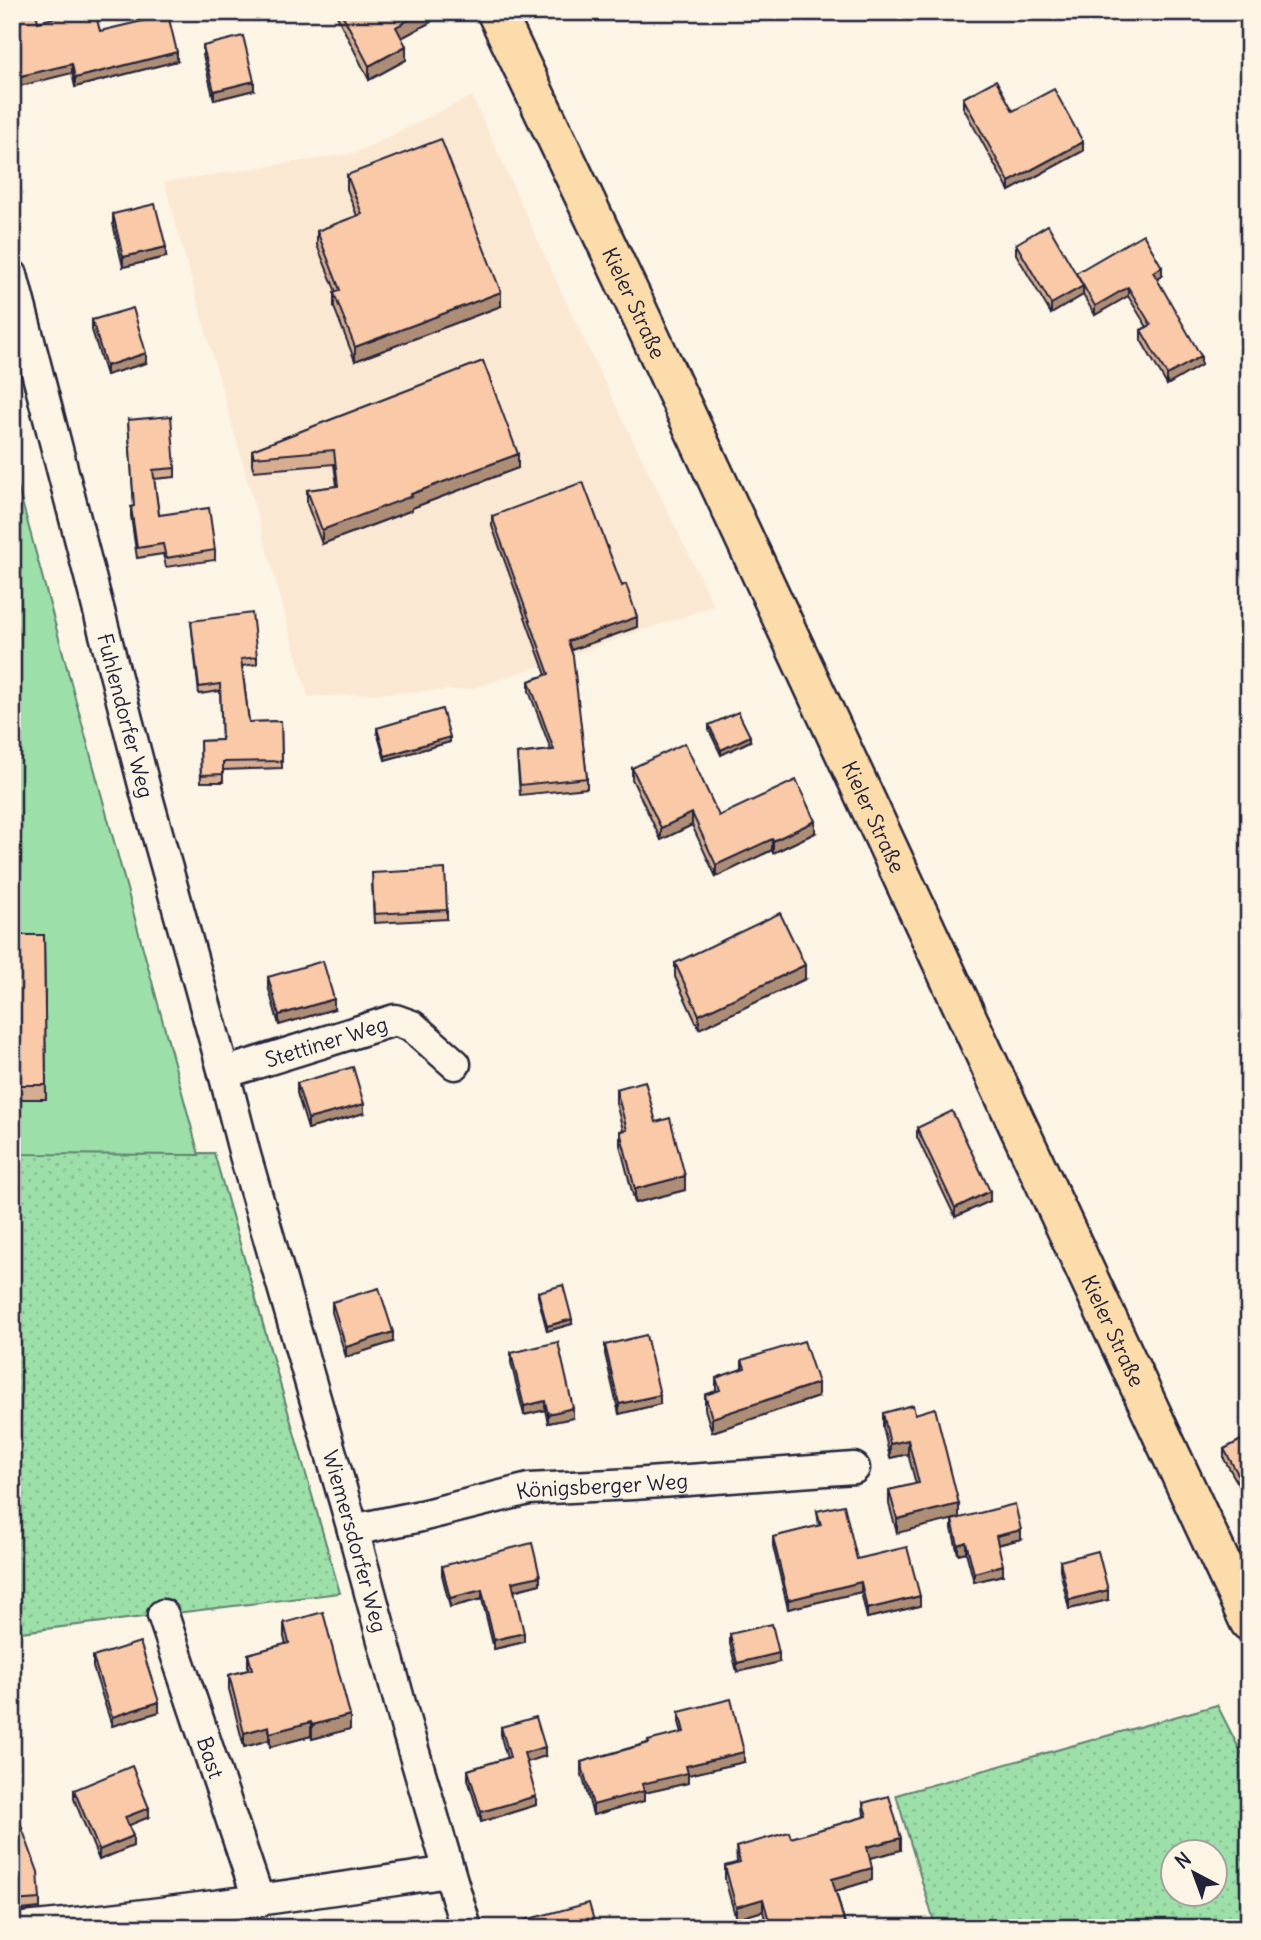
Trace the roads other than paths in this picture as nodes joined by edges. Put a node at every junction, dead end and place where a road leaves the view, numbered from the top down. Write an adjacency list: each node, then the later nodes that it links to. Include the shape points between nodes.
1 (496, 12): 9 (main road, Kieler Straße)
2 (12, 275): 4 (street, Fuhlendorfer Weg, via 147,797)
3 (455, 1065): 4 (street, Stettiner Weg, via 412,1026 395,1020)
4 (224, 1073): 5 (street, Fuhlendorfer Weg)
5 (245, 1155): 7 (street, Wiemersdorfer Weg)
6 (854, 1468): 7 (street, Königsberger Weg, via 529,1489)
7 (353, 1530): 10 (street, Wiemersdorfer Weg)
8 (163, 1615): 11 (street, Bast)
9 (1249, 1622)
10 (449, 1872): 11 (street); 13 (street, Wiemersdorfer Weg)
11 (259, 1901): 12 (street)
12 (24, 1928)
13 (466, 1928)

